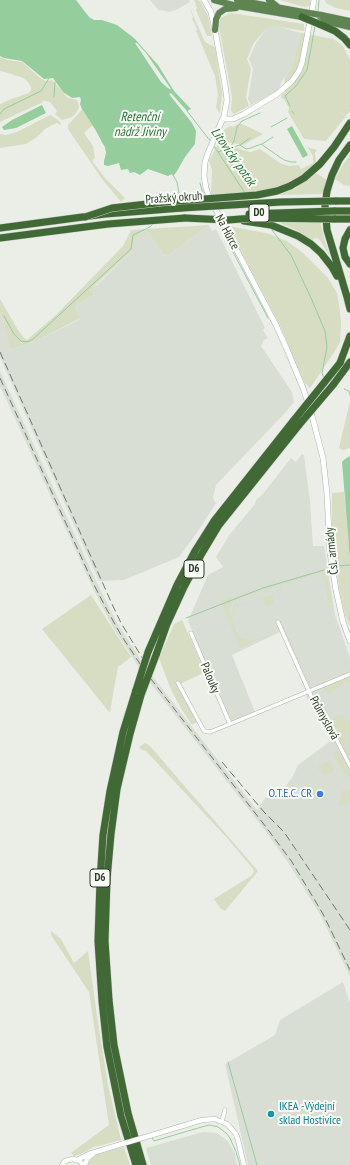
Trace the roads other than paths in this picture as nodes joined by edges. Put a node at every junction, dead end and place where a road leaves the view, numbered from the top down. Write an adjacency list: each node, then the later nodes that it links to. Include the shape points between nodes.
1 (204, 0): 12 (main road, via 211,12)
2 (214, 0): 6 (highway)
3 (237, 0): 7 (highway)
4 (269, 0): 7 (highway)
5 (314, 0): 14 (main road, via 303,58 294,78 278,94 244,114 233,119)
6 (250, 8): 8 (highway); 12 (highway, via 231,8 222,11 216,17)
7 (279, 8): 8 (highway)
8 (303, 14): 9 (highway, bridge)
9 (320, 20): 10 (highway); 11 (highway); 13 (highway)
10 (350, 21)
11 (350, 28)
12 (215, 30): 14 (main road, Na Hůrce, via 226,90)
13 (350, 45)
14 (223, 119): 34 (main road, Na Hůrce, via 208,153 204,170 208,194 286,347 303,388)
15 (350, 123): 20 (highway, bridge, via 314,170 295,184 282,189 246,197 112,208)
16 (350, 145): 28 (highway, via 332,175 325,206 327,230)
17 (349, 201): 20 (highway, Pražský okruh / D0, bridge, via 227,205)
18 (350, 211): 19 (highway, Pražský okruh / D0)
19 (334, 215): 21 (highway, Pražský okruh / D0, bridge, via 286,212); 22 (highway); 23 (highway, bridge)
20 (85, 217): 24 (highway, Pražský okruh / D0)
21 (184, 218): 23 (highway, bridge); 26 (highway, Pražský okruh / D0, via 101,225)
22 (350, 219)
23 (228, 220): 28 (highway, bridge, via 275,226 298,236 321,253)
24 (0, 228)
25 (350, 230): 27 (highway, via 343,248)
26 (0, 238)
27 (350, 264)
28 (345, 290): 29 (highway)
29 (350, 309)
30 (350, 336): 32 (highway)
31 (350, 350): 32 (highway, D6)
32 (347, 366): 33 (highway, D6, bridge); 33 (highway, D6, bridge, via 333,385)
33 (297, 422): 41 (highway, D6, bridge, via 208,543 184,586); 41 (highway, D6, bridge, via 234,495 195,551 148,652)
34 (323, 458): 37 (main road, Čsl. armády, via 330,553 343,622)
35 (278, 622): 40 (street)
36 (191, 632): 42 (street, Palouky)
37 (350, 642)
38 (350, 674): 40 (street)
39 (178, 683): 42 (street, via 204,731 210,732)
40 (308, 691): 42 (street); 43 (street, Průmyslová)
41 (138, 692): 50 (highway, D6, via 123,732 108,798 103,835 98,941 107,1047 120,1110); 51 (highway, D6, via 110,834 105,941 114,1045 128,1113)
42 (230, 724)
43 (350, 766)
44 (225, 1110): 45 (street)
45 (222, 1121): 46 (street, bridge, via 202,1120); 52 (street, via 236,1134)
46 (96, 1152): 47 (street); 49 (street)
47 (77, 1160): 48 (street, via 65,1161); 49 (street)
48 (62, 1165)
49 (84, 1165)
50 (136, 1165)
51 (143, 1165)
52 (244, 1165)

